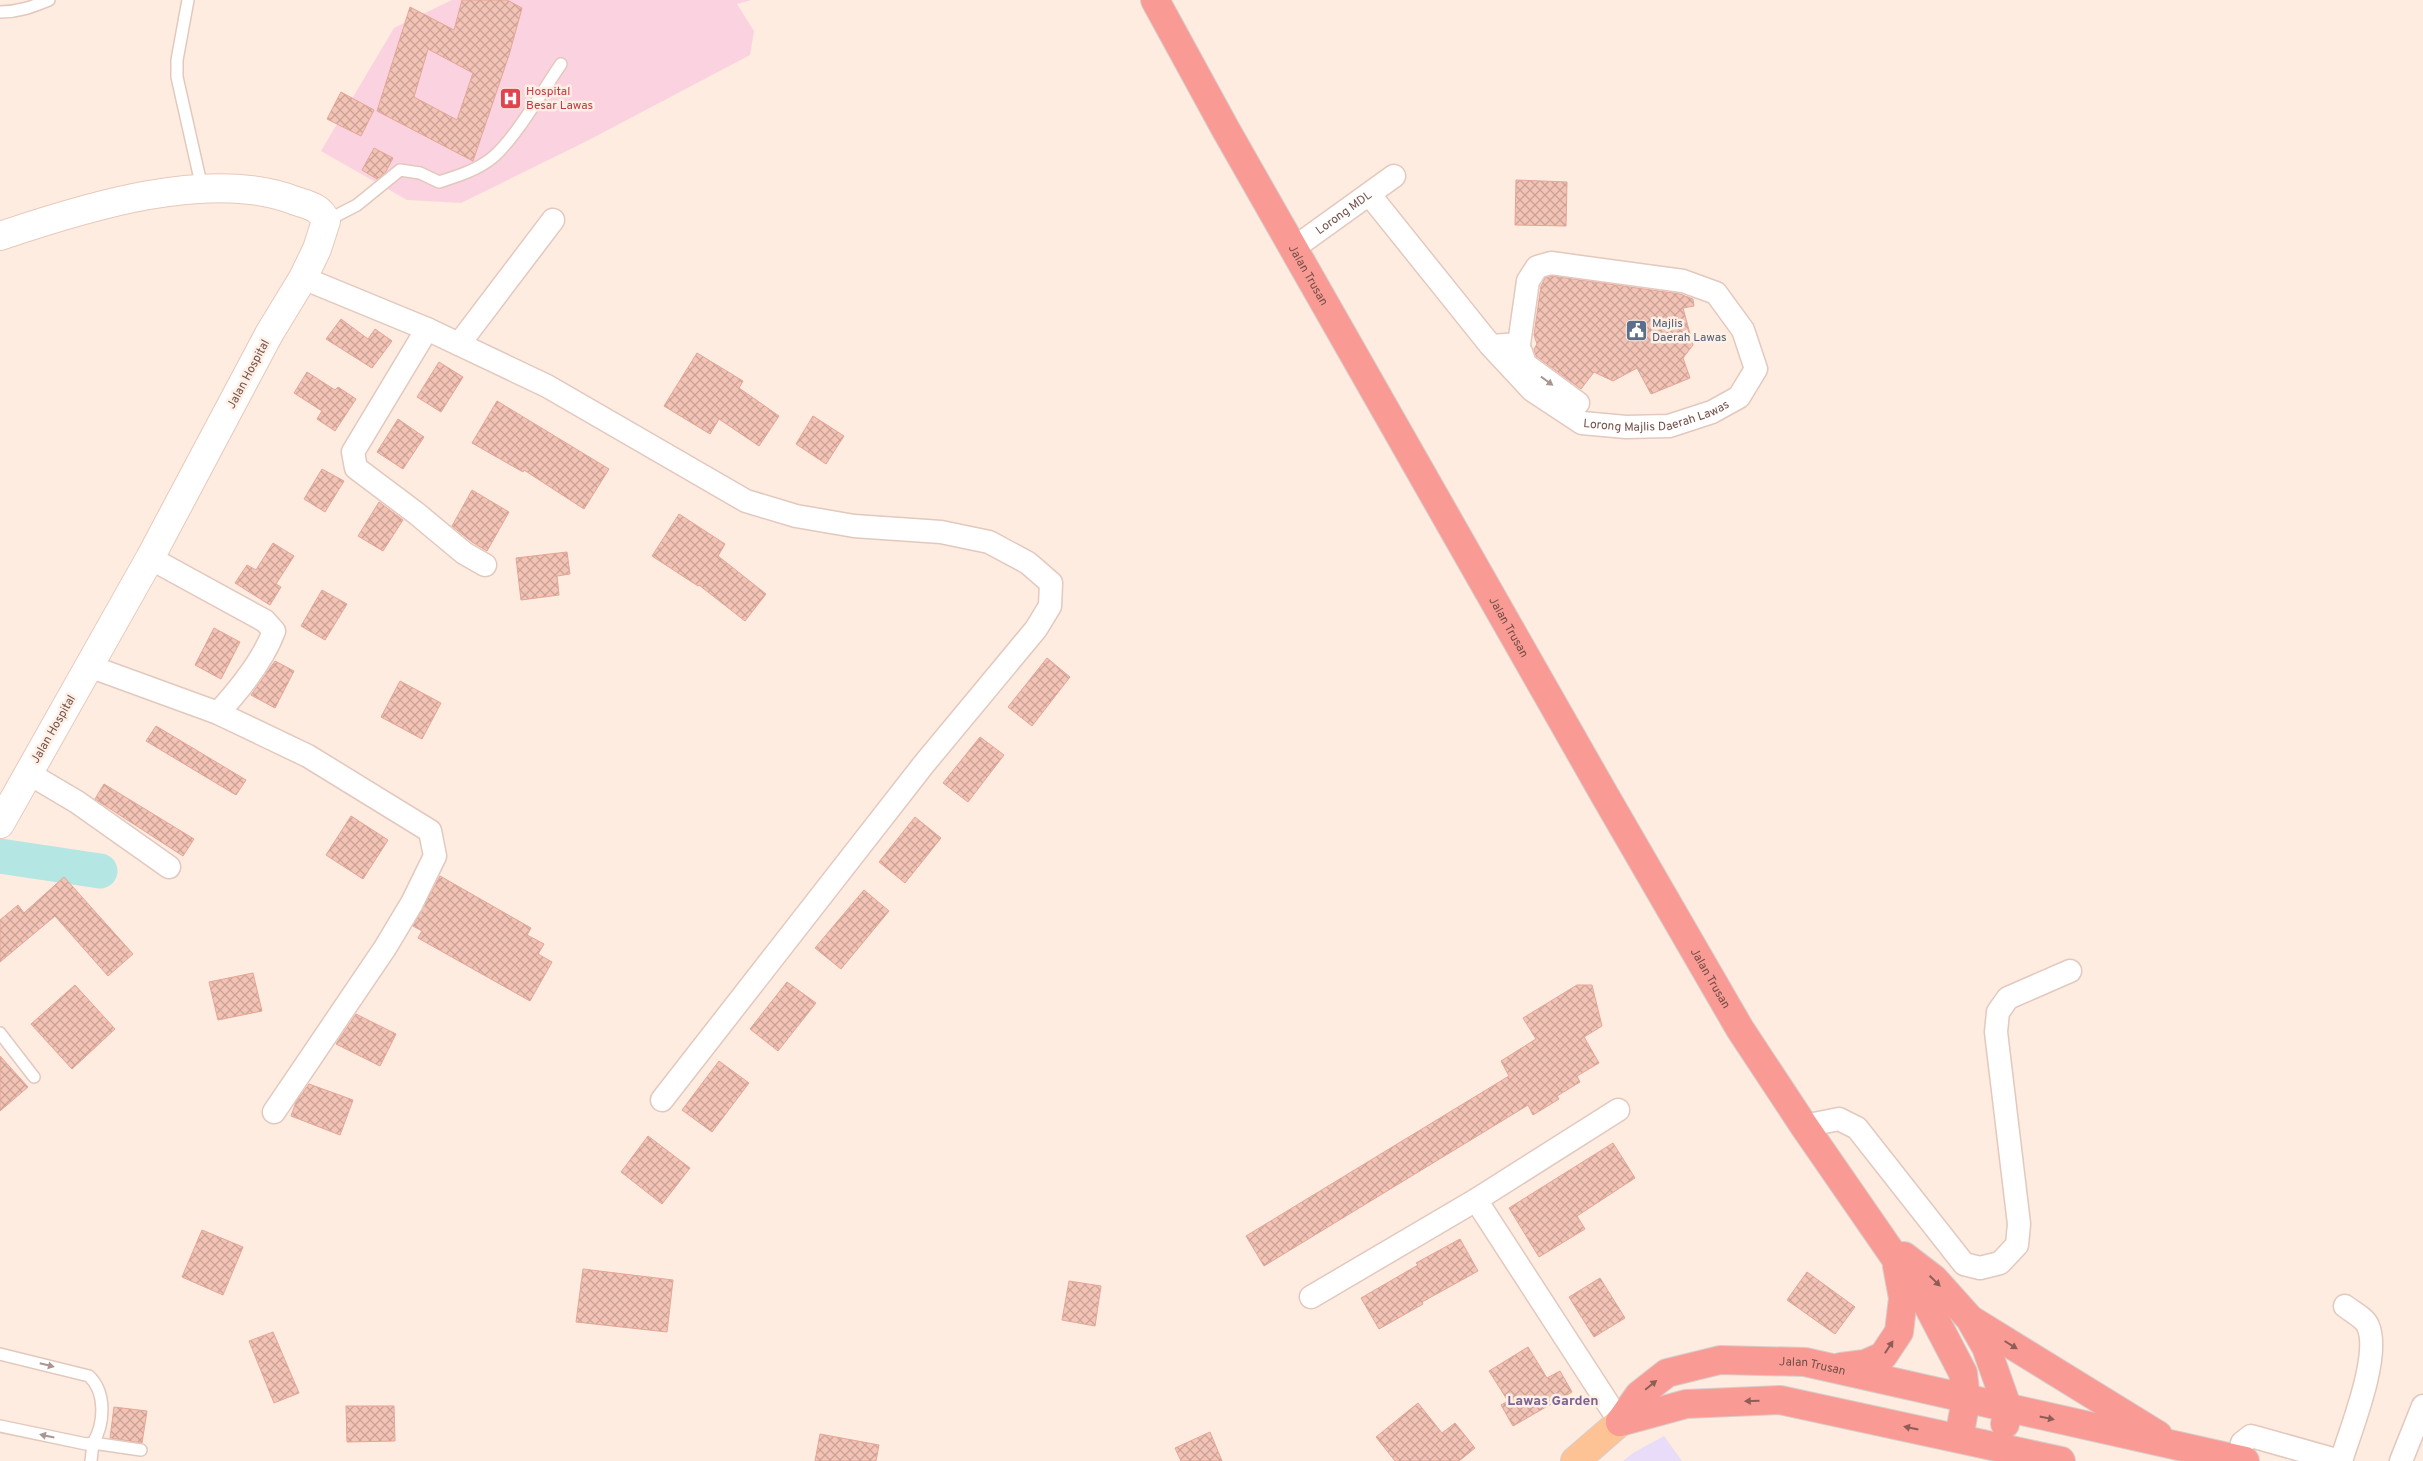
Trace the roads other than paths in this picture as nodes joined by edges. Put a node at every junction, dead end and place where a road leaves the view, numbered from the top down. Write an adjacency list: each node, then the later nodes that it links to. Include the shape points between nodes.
1 (49, 0): 4 (lane, via 15,12)
2 (188, 0): 7 (lane, via 177,77)
3 (1155, 0): 12 (highway, Jalan Trusan)
4 (0, 12)
5 (561, 64): 10 (lane, via 506,144 492,158 439,182 420,173 400,170 357,205)
6 (1394, 176): 8 (street, Lorong MDL)
7 (202, 188): 10 (street, via 250,188 276,192 319,210); 11 (street, via 83,209)
8 (1369, 194): 12 (street, Lorong MDL); 17 (street, Lorong Majlis Daerah Lawas)
9 (554, 220): 15 (street)
10 (326, 221): 13 (street, Jalan Hospital)
11 (0, 236)
12 (1294, 248): 32 (highway, Jalan Trusan, via 1740,1029)
13 (303, 278): 14 (street); 19 (street, Jalan Hospital, via 269,334)
14 (427, 329): 15 (street); 20 (street, via 353,452 356,468 464,553)
15 (459, 344): 29 (street, via 547,386 746,501 796,516 854,526 941,532 989,542 1028,563 1051,583 1050,606 1036,629 924,764)
16 (1519, 344): 17 (street); 18 (street, one-way to 18, via 1525,364 1583,406); 18 (street, Lorong Majlis Daerah Lawas, via 1528,281 1537,267 1551,263 1683,281 1716,293 1743,330 1756,368 1739,396 1712,412 1669,426)
17 (1491, 346): 18 (street, Lorong Majlis Daerah Lawas, via 1532,390 1582,423)
18 (1626, 427)
19 (150, 558): 21 (street, Jalan Hospital); 22 (street, via 265,621 274,631 268,647)
20 (485, 565)
21 (89, 666): 22 (street); 23 (street, Jalan Hospital)
22 (218, 713): 31 (street, via 308,756 402,812 430,831 435,856 385,948)
23 (28, 774): 24 (street, Jalan Hospital); 25 (street, via 78,802)
24 (0, 824)
25 (169, 867)
26 (2070, 971): 32 (street, via 2008,998 1998,1012 1996,1032 2019,1224 2017,1245 2000,1263 1980,1268 1964,1264 1857,1128 1839,1118)
27 (0, 1033): 28 (lane)
28 (34, 1077)
29 (662, 1100)
30 (1618, 1110): 33 (street)
31 (274, 1112)
32 (1804, 1126): 34 (highway, Jalan Trusan)
33 (1476, 1200): 35 (street); 43 (street)
34 (1890, 1250): 37 (highway, Jalan Trusan, one-way to 37, via 1934,1279); 39 (highway, one-way to 34, via 1865,1364 1883,1356 1899,1332 1903,1298); 40 (highway, Jalan Trusan, via 1927,1304 1957,1357 1963,1373)
35 (1311, 1297)
36 (2345, 1306): 54 (street, via 2368,1324 2373,1343 2369,1369)
37 (1970, 1319): 42 (highway, Jalan Trusan, via 1986,1347); 48 (highway, one-way to 48)
38 (0, 1354): 46 (lane, one-way to 46, via 89,1376 97,1383 102,1395 101,1415)
39 (1830, 1368): 40 (highway, Jalan Trusan); 43 (highway, Jalan Trusan, one-way to 39, via 1638,1395 1667,1373 1720,1360 1805,1362)
40 (1966, 1400): 42 (highway, Jalan Trusan); 45 (highway, Jalan Trusan)
41 (2423, 1406): 55 (street)
42 (2008, 1410): 47 (highway); 48 (highway, Jalan Trusan, one-way to 48)
43 (1620, 1422): 45 (highway, Jalan Trusan, one-way to 43, via 1780,1400 1686,1404); 52 (main road, Jalan Trusan)
44 (0, 1426): 46 (lane, one-way to 44)
45 (1959, 1438): 47 (highway, Jalan Trusan)
46 (93, 1443): 49 (lane); 51 (lane)
47 (2000, 1448): 53 (highway, Jalan Trusan)
48 (2179, 1448): 50 (highway, Jalan Trusan)
49 (141, 1450)
50 (2242, 1460): 54 (street, via 2242,1443 2251,1436)
51 (91, 1461)
52 (1575, 1461)
53 (2061, 1461)
54 (2341, 1461)
55 (2401, 1461)

